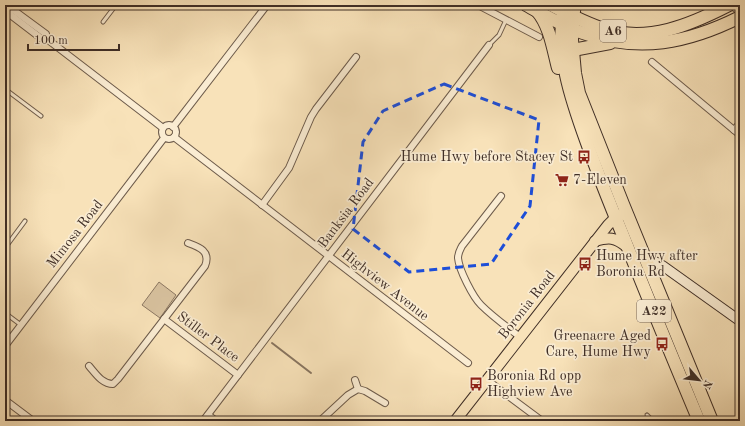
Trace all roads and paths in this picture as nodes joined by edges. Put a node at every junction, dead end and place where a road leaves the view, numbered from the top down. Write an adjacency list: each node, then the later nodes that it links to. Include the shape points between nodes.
1 (116, 5): 13 (lane)
2 (267, 5): 24 (street)
3 (478, 5): 12 (street)
4 (526, 5): 8 (highway, A6)
5 (551, 5): 10 (highway, A6)
6 (730, 5): 9 (street); 10 (highway, A6, via 684,26 655,33 621,33)
7 (10, 11): 25 (street, via 42,39 47,39)
8 (537, 11): 10 (highway, A6); 22 (highway, via 547,29 561,81)
9 (740, 12)
10 (568, 15): 15 (highway, A6, via 582,33); 17 (highway, A22); 22 (highway, A22, via 561,41 564,67)
11 (740, 17): 15 (highway, A6, via 703,34 681,40 654,44)
12 (506, 20): 14 (street); 16 (lane, Banksia Road, via 499,35)
13 (103, 22)
14 (539, 37)
15 (617, 42): 17 (highway)
16 (489, 45): 38 (street, Banksia Road)
17 (573, 50): 32 (highway, A22, via 581,97)
18 (356, 57): 31 (street, via 316,109 289,168)
19 (652, 62): 26 (street)
20 (5, 88): 21 (lane)
21 (41, 116)
22 (576, 116): 32 (highway, A22)
23 (740, 122): 26 (street)
24 (173, 127): 25 (street); 28 (street)
25 (163, 128): 29 (street)
26 (734, 130): 27 (street)
27 (740, 135)
28 (174, 137): 29 (street); 31 (street, Highview Avenue)
29 (164, 138): 43 (street, Mimosa Road)
30 (501, 196): 44 (street, via 462,246 458,260 476,300)
31 (262, 205): 38 (street, Highview Avenue)
32 (621, 215): 34 (main road, Boronia Road, via 608,225); 36 (highway, A22); 39 (highway, A22)
33 (25, 221): 37 (lane)
34 (595, 241): 36 (main road, via 613,238); 44 (main road, Boronia Road)
35 (188, 242): 41 (street, Stiller Place, via 202,250 210,260)
36 (627, 247): 63 (highway, A22)
37 (5, 248)
38 (328, 256): 46 (street, Highview Avenue); 48 (street, Banksia Road)
39 (647, 264): 42 (street, via 656,262 664,266); 64 (highway, A22)
40 (5, 312): 43 (lane)
41 (164, 319): 47 (street, Stiller Place, via 114,386 100,379); 48 (street, Stiller Place)
42 (740, 321)
43 (21, 325): 45 (street, Mimosa Road)
44 (520, 337): 50 (main road, Boronia Road)
45 (5, 346)
46 (468, 363)
47 (89, 366)
48 (238, 375): 54 (street, Banksia Road)
49 (355, 380): 51 (street)
50 (487, 380): 60 (main road, Boronia Road); 61 (street)
51 (358, 389): 53 (street); 59 (street)
52 (5, 400): 56 (street)
53 (385, 403)
54 (208, 415): 57 (street, Banksia Road); 58 (street)
55 (647, 415): 62 (lane)
56 (33, 421)
57 (203, 421)
58 (216, 421)
59 (320, 421)
60 (455, 421)
61 (542, 421)
62 (652, 421)
63 (699, 421)
64 (712, 421)

